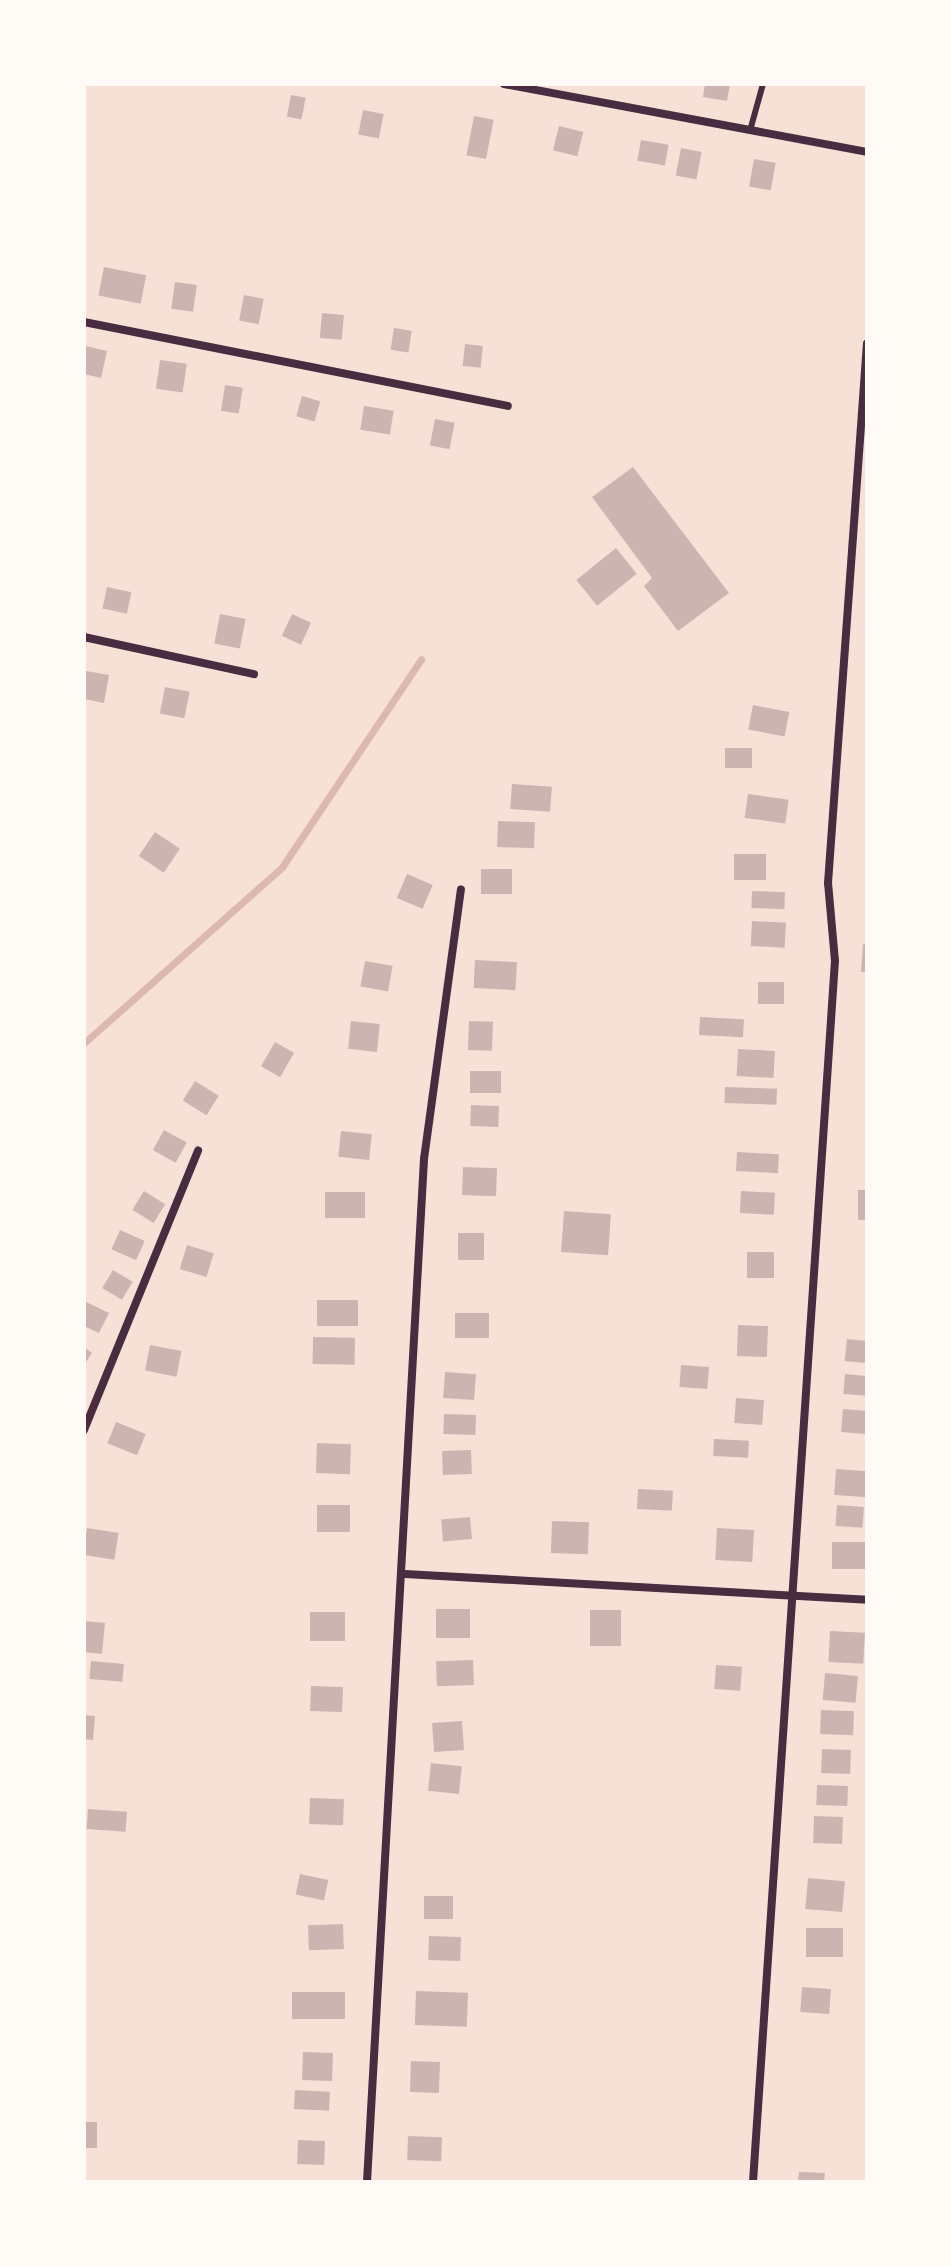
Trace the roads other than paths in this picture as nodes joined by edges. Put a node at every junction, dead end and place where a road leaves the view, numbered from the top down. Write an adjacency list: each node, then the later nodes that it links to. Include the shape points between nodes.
1 (504, 84): 3 (street)
2 (763, 84): 3 (lane)
3 (751, 127): 4 (street)
4 (867, 152)
5 (84, 322): 7 (street)
6 (867, 343): 14 (street, via 828,883 835,961)
7 (508, 406)
8 (84, 637): 9 (street)
9 (254, 674)
10 (461, 890): 13 (street, via 424,1159)
11 (198, 1150): 12 (street)
12 (84, 1430)
13 (405, 1574): 14 (street); 16 (street)
14 (795, 1596): 15 (street); 17 (street)
15 (867, 1600)
16 (367, 2182)
17 (753, 2182)

